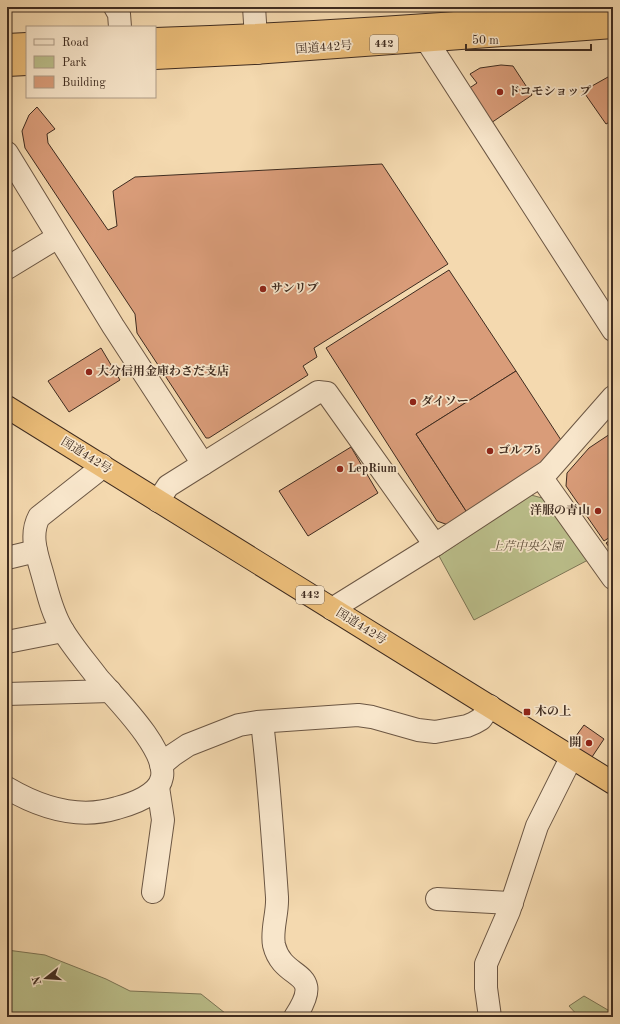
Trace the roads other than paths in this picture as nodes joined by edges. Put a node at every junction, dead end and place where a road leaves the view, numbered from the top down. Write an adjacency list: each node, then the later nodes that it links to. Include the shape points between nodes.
1 (115, 7): 5 (street, via 119,14)
2 (254, 7): 10 (street)
3 (613, 10): 4 (highway, 国道442号 / 442)
4 (501, 14): 10 (highway, 国道442号 / 442)
5 (120, 26)
6 (613, 27): 8 (highway, 国道442号 / 442)
7 (156, 40): 10 (highway, 国道442号 / 442)
8 (427, 41): 10 (highway, 国道442号 / 442); 18 (street)
9 (26, 44): 11 (highway)
10 (256, 44): 12 (highway, 国道442号 / 442)
11 (7, 45)
12 (156, 58)
13 (26, 64): 14 (highway)
14 (7, 65)
15 (7, 153): 16 (street)
16 (58, 237): 17 (street); 21 (street)
17 (7, 268)
18 (613, 330)
19 (613, 397): 23 (street, via 555,465)
20 (7, 407): 22 (highway, 国道442号 / 442)
21 (203, 464): 24 (street, via 168,486); 25 (street, via 312,394 327,393)
22 (102, 465): 24 (highway, 国道442号 / 442); 26 (street, via 39,517 35,524)
23 (541, 477): 25 (street); 28 (street)
24 (158, 501): 29 (highway, 国道442号 / 442)
25 (435, 545): 29 (street)
26 (36, 551): 27 (street); 30 (street, via 54,614)
27 (7, 558)
28 (613, 578)
29 (332, 608): 34 (highway, 国道442号 / 442)
30 (63, 631): 31 (street); 32 (street)
31 (7, 642)
32 (110, 691): 33 (street); 37 (street, via 140,727)
33 (7, 694)
34 (490, 706): 35 (street, via 481,719 474,723 436,732 358,715); 36 (highway, 国道442号 / 442)
35 (262, 722): 37 (street, via 239,725 188,745); 44 (street, via 277,897 274,946 285,965 306,982 308,987 304,1003)
36 (571, 758): 38 (highway, 国道442号 / 442); 43 (street, via 537,826)
37 (161, 765): 39 (street, via 162,776)
38 (613, 784)
39 (158, 787): 40 (street, via 140,799 95,813 48,808); 41 (street, via 163,820)
40 (7, 788)
41 (153, 892)
42 (437, 899): 43 (street)
43 (512, 903): 45 (street, via 486,964)
44 (295, 1017)
45 (490, 1017)

